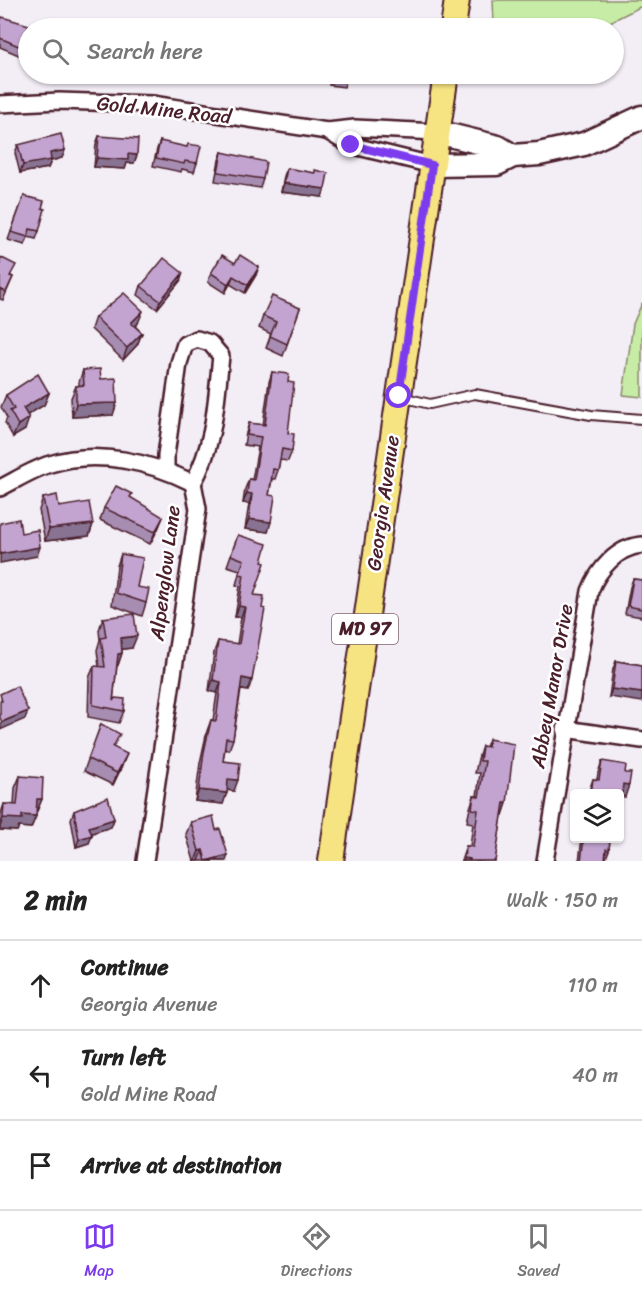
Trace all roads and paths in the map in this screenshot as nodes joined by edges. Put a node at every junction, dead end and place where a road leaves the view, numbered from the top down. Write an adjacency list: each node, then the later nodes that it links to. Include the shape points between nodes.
1 (457, 0): 2 (main road)
2 (454, 18)
3 (444, 84): 7 (main road, Georgia Avenue / MD 97)
4 (0, 104): 6 (street, Gold Mine Road, via 59,100 153,104)
5 (642, 117): 8 (street, Gold Mine Road, via 584,144)
6 (327, 131): 7 (street, Gold Mine Road, via 355,128); 9 (street, Gold Mine Road, via 351,145)
7 (436, 132): 8 (street, Gold Mine Road, via 498,147); 9 (main road, Georgia Avenue / MD 97)
8 (513, 156): 9 (street, Gold Mine Road, via 497,164)
9 (432, 165): 10 (main road, Georgia Avenue / MD 97)
10 (399, 396): 11 (lane, via 429,404 475,394 591,415); 19 (main road, Georgia Avenue / MD 97)
11 (642, 419)
12 (166, 470): 13 (street); 13 (street, Alpenglow Lane, via 179,363 185,344 197,339 210,343 220,356 212,435 206,461); 14 (street, via 92,457 50,464)
13 (193, 483): 18 (street, Alpenglow Lane, via 198,509)
14 (0, 488)
15 (642, 545): 16 (street, Abbey Manor Drive, via 611,558 595,578 585,609)
16 (565, 729): 17 (street); 20 (street, Abbey Manor Drive)
17 (642, 740)
18 (144, 861)
19 (331, 861)
20 (545, 861)

